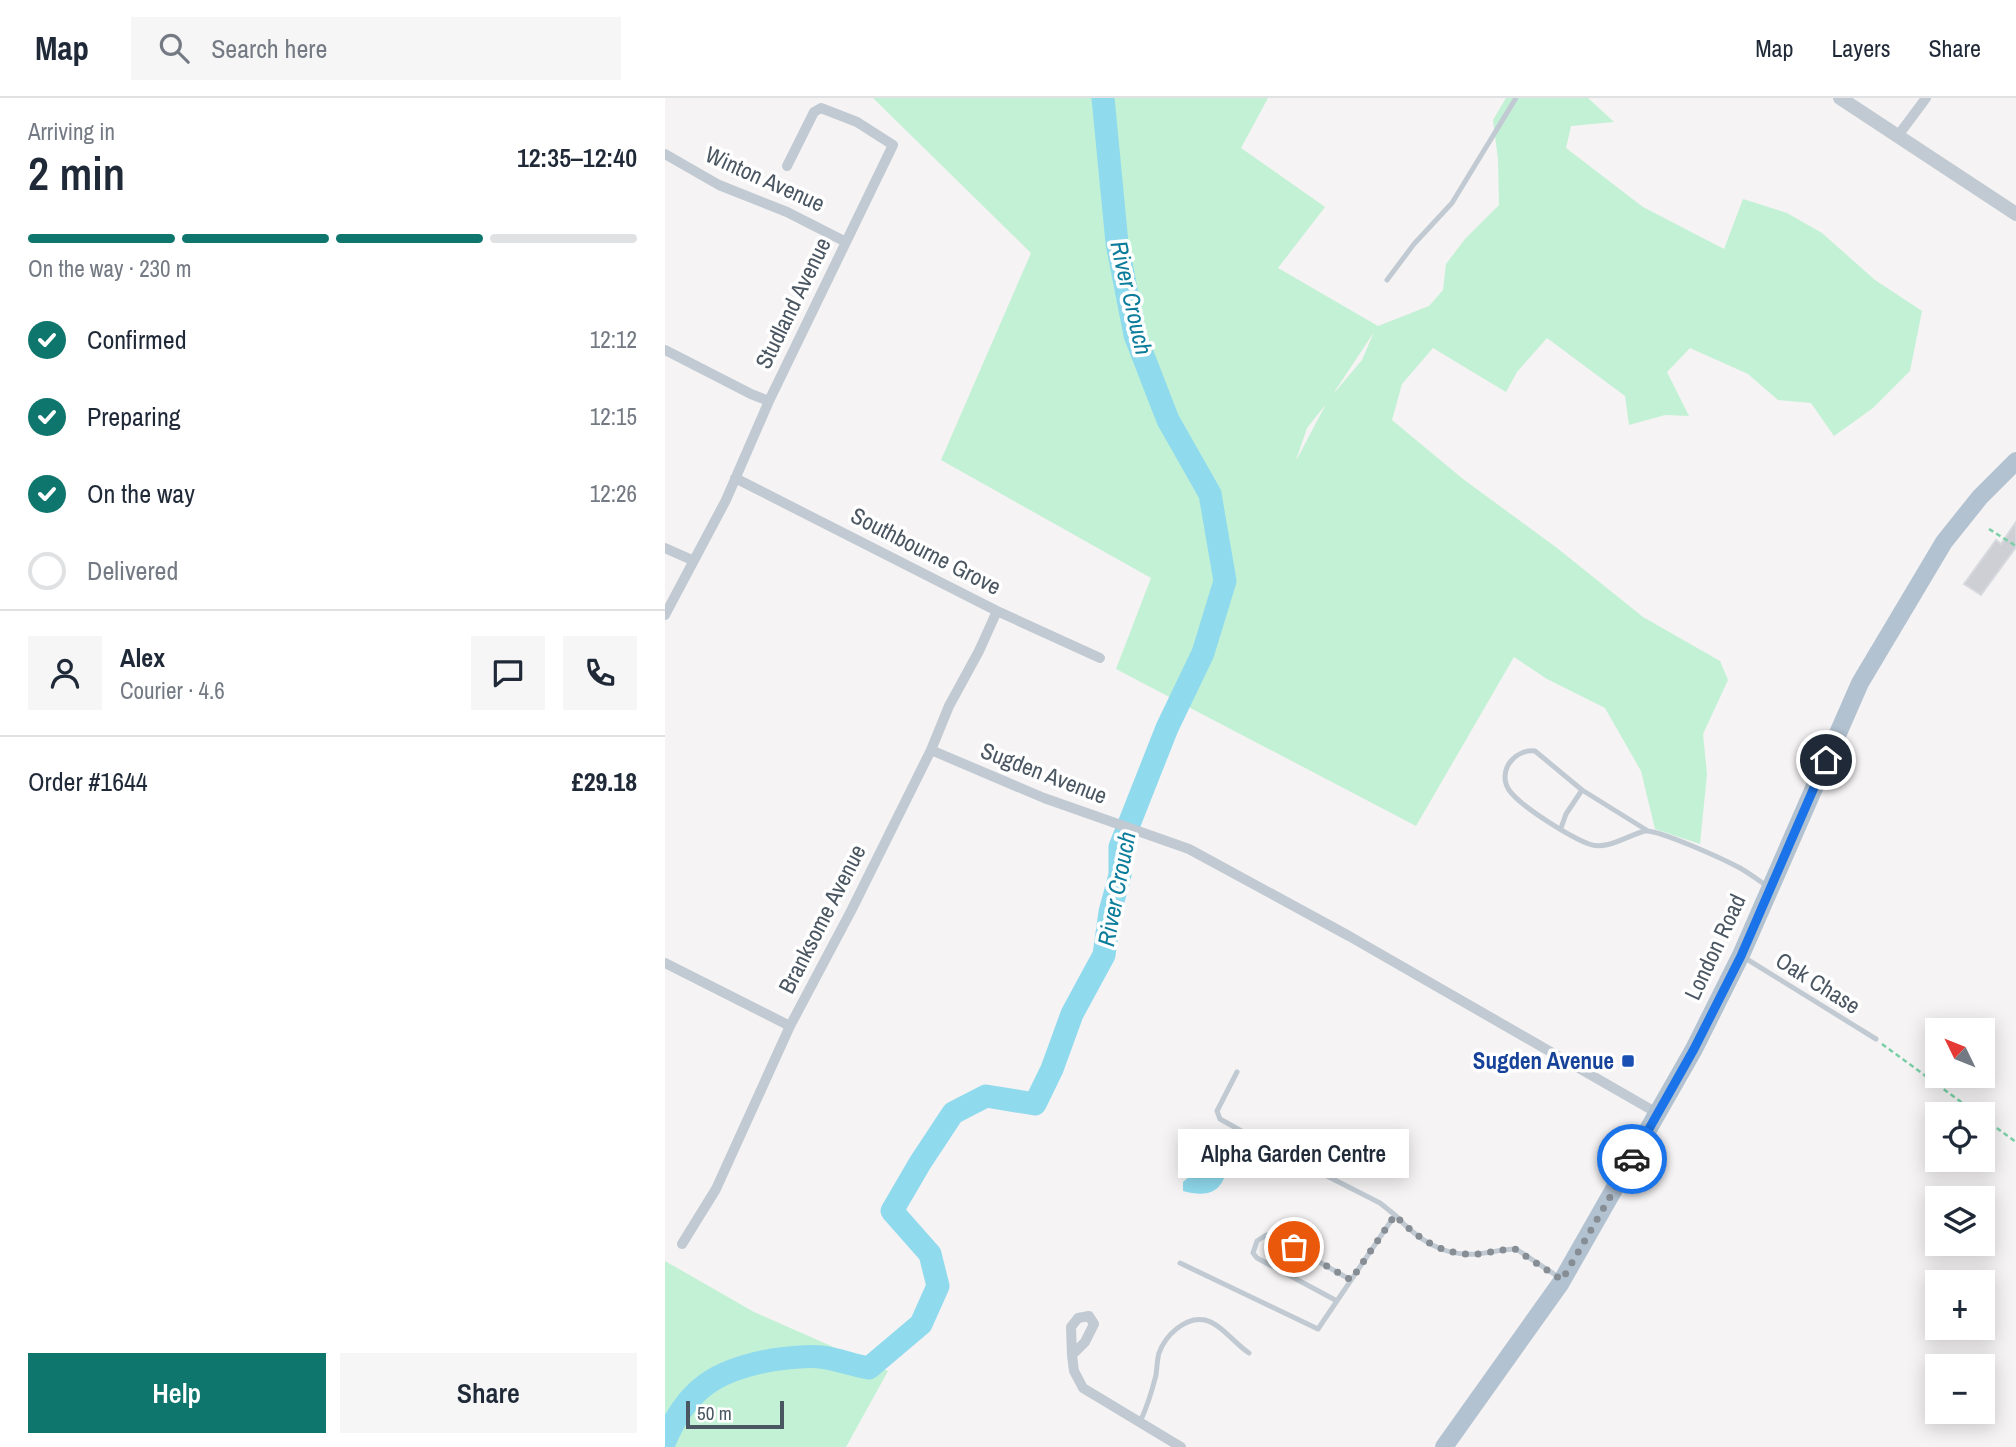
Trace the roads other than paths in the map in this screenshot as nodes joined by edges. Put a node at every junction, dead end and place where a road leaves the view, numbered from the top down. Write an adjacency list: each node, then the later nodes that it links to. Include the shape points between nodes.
1 (1516, 98): 9 (lane, via 1452,203)
2 (1840, 98): 4 (street)
3 (1926, 98): 4 (street)
4 (1897, 137): 7 (street)
5 (665, 154): 8 (street, Winton Avenue, via 719,185)
6 (787, 166): 8 (street, Studland Avenue, via 814,112 821,108 857,122 893,145)
7 (2016, 214)
8 (846, 242): 11 (street, Studland Avenue)
9 (1387, 280)
10 (665, 350): 11 (street)
11 (769, 401): 13 (street, Studland Avenue)
12 (2016, 461): 23 (main road, London Road, via 1944,542 1867,672)
13 (735, 478): 15 (street, Studland Avenue); 16 (street, Southbourne Grove)
14 (665, 548): 15 (street)
15 (692, 560): 17 (street, Studland Avenue)
16 (997, 611): 18 (street, Southbourne Grove); 19 (street, Branksome Avenue)
17 (665, 615)
18 (1100, 658)
19 (931, 750): 26 (street, Branksome Avenue); 29 (street, Sugden Avenue, via 1044,798 1189,849)
20 (1583, 790): 21 (lane); 21 (lane, via 1535,751 1520,753 1510,762 1505,772 1510,792); 22 (lane)
21 (1561, 828): 22 (lane, via 1594,846)
22 (1648, 831): 23 (lane, via 1742,869)
23 (1769, 887): 24 (main road, London Road)
24 (1741, 956): 27 (lane, Oak Chase); 29 (main road, London Road)
25 (665, 963): 26 (street)
26 (790, 1026): 33 (street, Branksome Avenue, via 716,1189)
27 (1876, 1040)
28 (1237, 1072): 30 (lane, via 1217,1111 1220,1119)
29 (1657, 1113): 36 (main road, London Road)
30 (1272, 1148): 31 (lane); 32 (lane)
31 (1256, 1175)
32 (1395, 1215): 35 (lane); 36 (lane, via 1419,1238 1446,1252 1515,1249)
33 (682, 1244)
34 (1180, 1263): 37 (lane, via 1318,1329)
35 (1351, 1280): 37 (lane); 37 (lane, via 1273,1236 1257,1241 1253,1253 1257,1258)
36 (1562, 1280): 42 (main road, London Road)
37 (1337, 1301)
38 (1249, 1353): 40 (lane, via 1206,1320 1182,1324 1158,1355)
39 (1072, 1355): 40 (street, via 1083,1388)
40 (1140, 1422): 41 (street)
41 (1181, 1447)
42 (1444, 1447)

